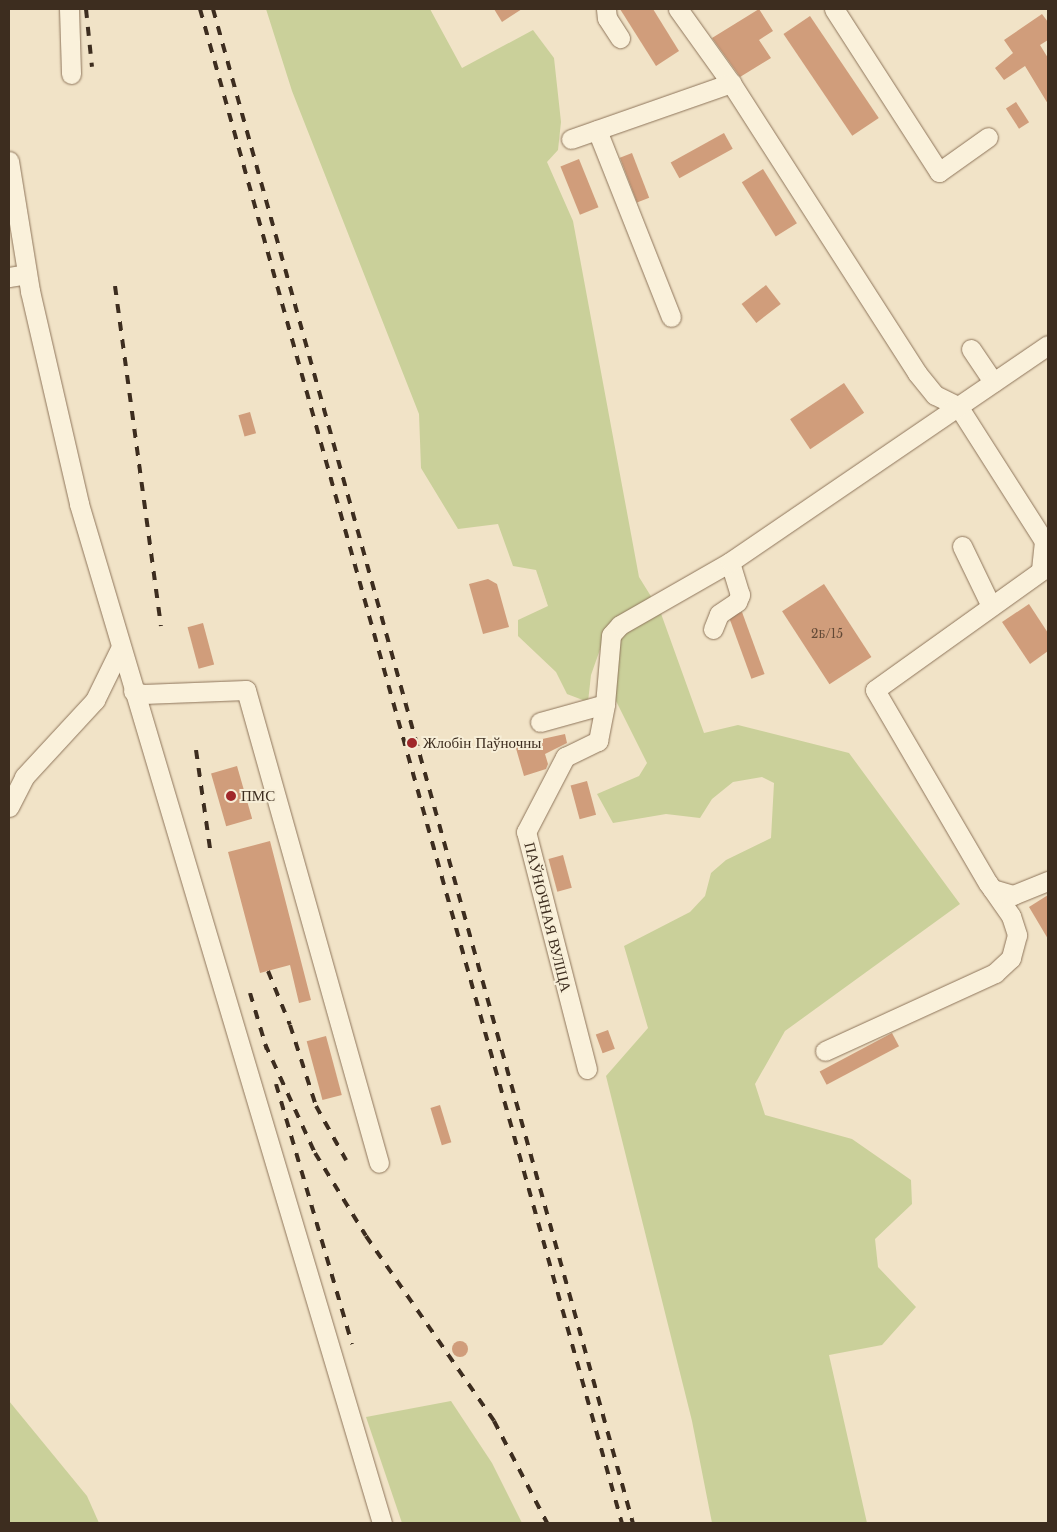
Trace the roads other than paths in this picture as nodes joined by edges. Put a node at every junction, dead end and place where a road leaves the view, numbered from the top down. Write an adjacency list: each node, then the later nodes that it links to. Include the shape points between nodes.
1 (69, 9): 6 (street)
2 (606, 9): 5 (street, via 607,18)
3 (678, 9): 7 (street)
4 (834, 9): 9 (street, via 939,172)
5 (620, 38)
6 (71, 74)
7 (730, 83): 8 (street); 18 (street, via 917,374 935,395)
8 (597, 130): 10 (street); 14 (street)
9 (988, 136)
10 (571, 139)
11 (9, 160): 12 (street)
12 (27, 274): 13 (street); 23 (street, via 80,504)
13 (9, 277)
14 (671, 317)
15 (1048, 345): 17 (street)
16 (972, 348): 17 (street)
17 (993, 382): 18 (street)
18 (958, 406): 20 (street); 21 (street, via 1044,541 1040,571)
19 (962, 546): 21 (street)
20 (730, 562): 22 (street, via 740,595 738,602 718,614); 25 (street, via 620,625 611,635 607,650)
21 (991, 606): 29 (street, via 875,690)
22 (713, 628)
23 (120, 647): 24 (street); 27 (street, via 95,700 24,777)
24 (133, 691): 32 (street, via 143,694 246,690); 33 (street)
25 (605, 704): 26 (street); 31 (street, ПАЎНОЧНАЯ ВУЛІЦА, via 598,741 565,758 526,832)
26 (540, 722)
27 (9, 807)
28 (1048, 881): 29 (street, via 1013,896)
29 (992, 889): 30 (street, via 1011,916 1017,935 1011,958 995,973)
30 (825, 1051)
31 (587, 1069)
32 (379, 1163)
33 (382, 1523)

